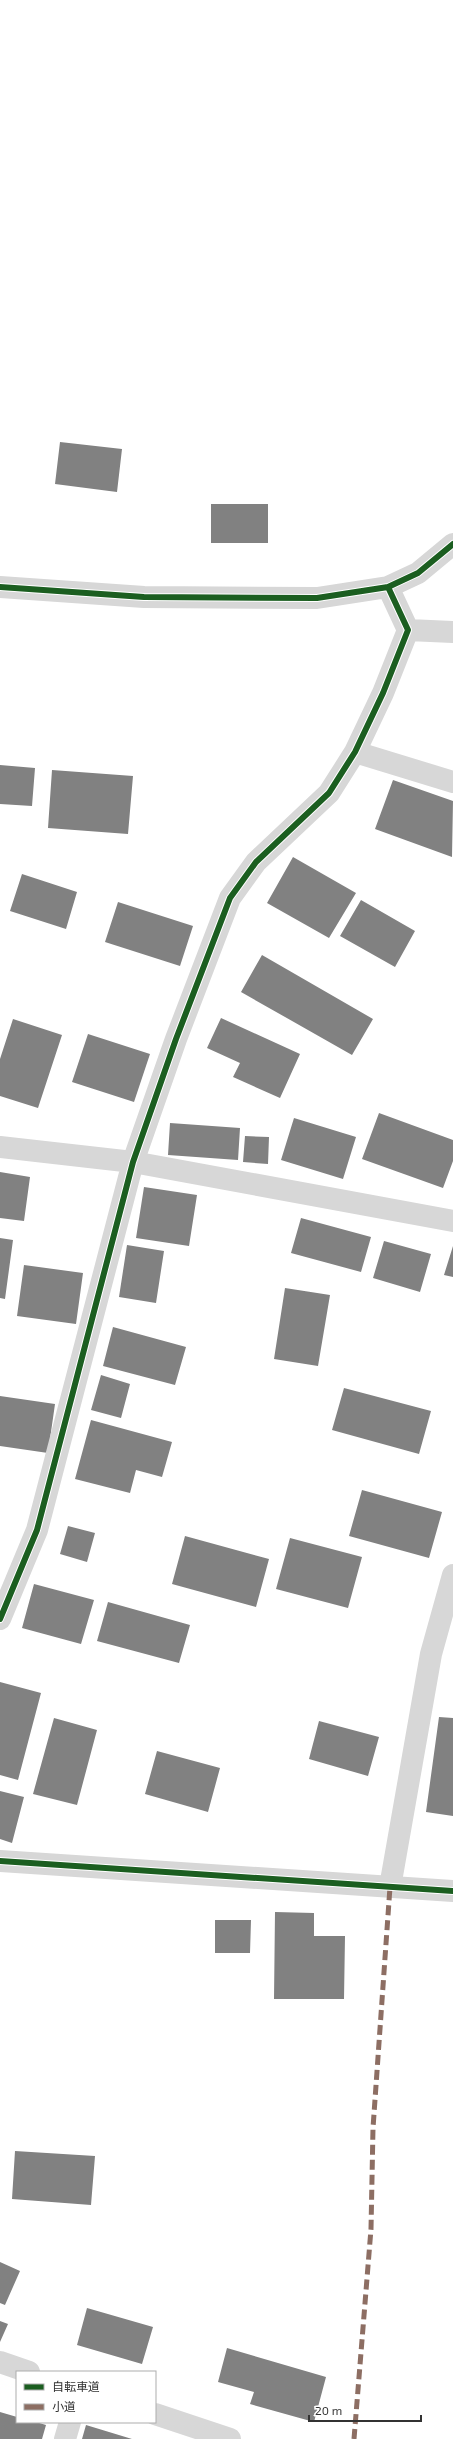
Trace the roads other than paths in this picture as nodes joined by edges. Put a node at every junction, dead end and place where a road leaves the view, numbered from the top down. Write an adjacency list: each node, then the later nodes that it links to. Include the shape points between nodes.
1 (453, 544): 3 (street, via 418,573)
2 (0, 586): 3 (street, via 137,597 266,598 318,598)
3 (388, 587): 4 (street)
4 (408, 630): 5 (street); 6 (street, via 383,693)
5 (453, 632)
6 (355, 752): 7 (street); 9 (street, via 329,793 256,862 230,898 176,1039)
7 (453, 782)
8 (0, 1147): 9 (street)
9 (133, 1162): 10 (street); 12 (street, via 37,1530)
10 (453, 1221)
11 (453, 1575): 14 (street, via 431,1654)
12 (0, 1619)
13 (0, 1861): 14 (street)
14 (390, 1887): 15 (street)
15 (453, 1891)
16 (0, 2362): 17 (street)
17 (26, 2371)
18 (156, 2414): 20 (street)
19 (70, 2423): 21 (street)
20 (193, 2433): 22 (street)
21 (65, 2439)
22 (230, 2439)

